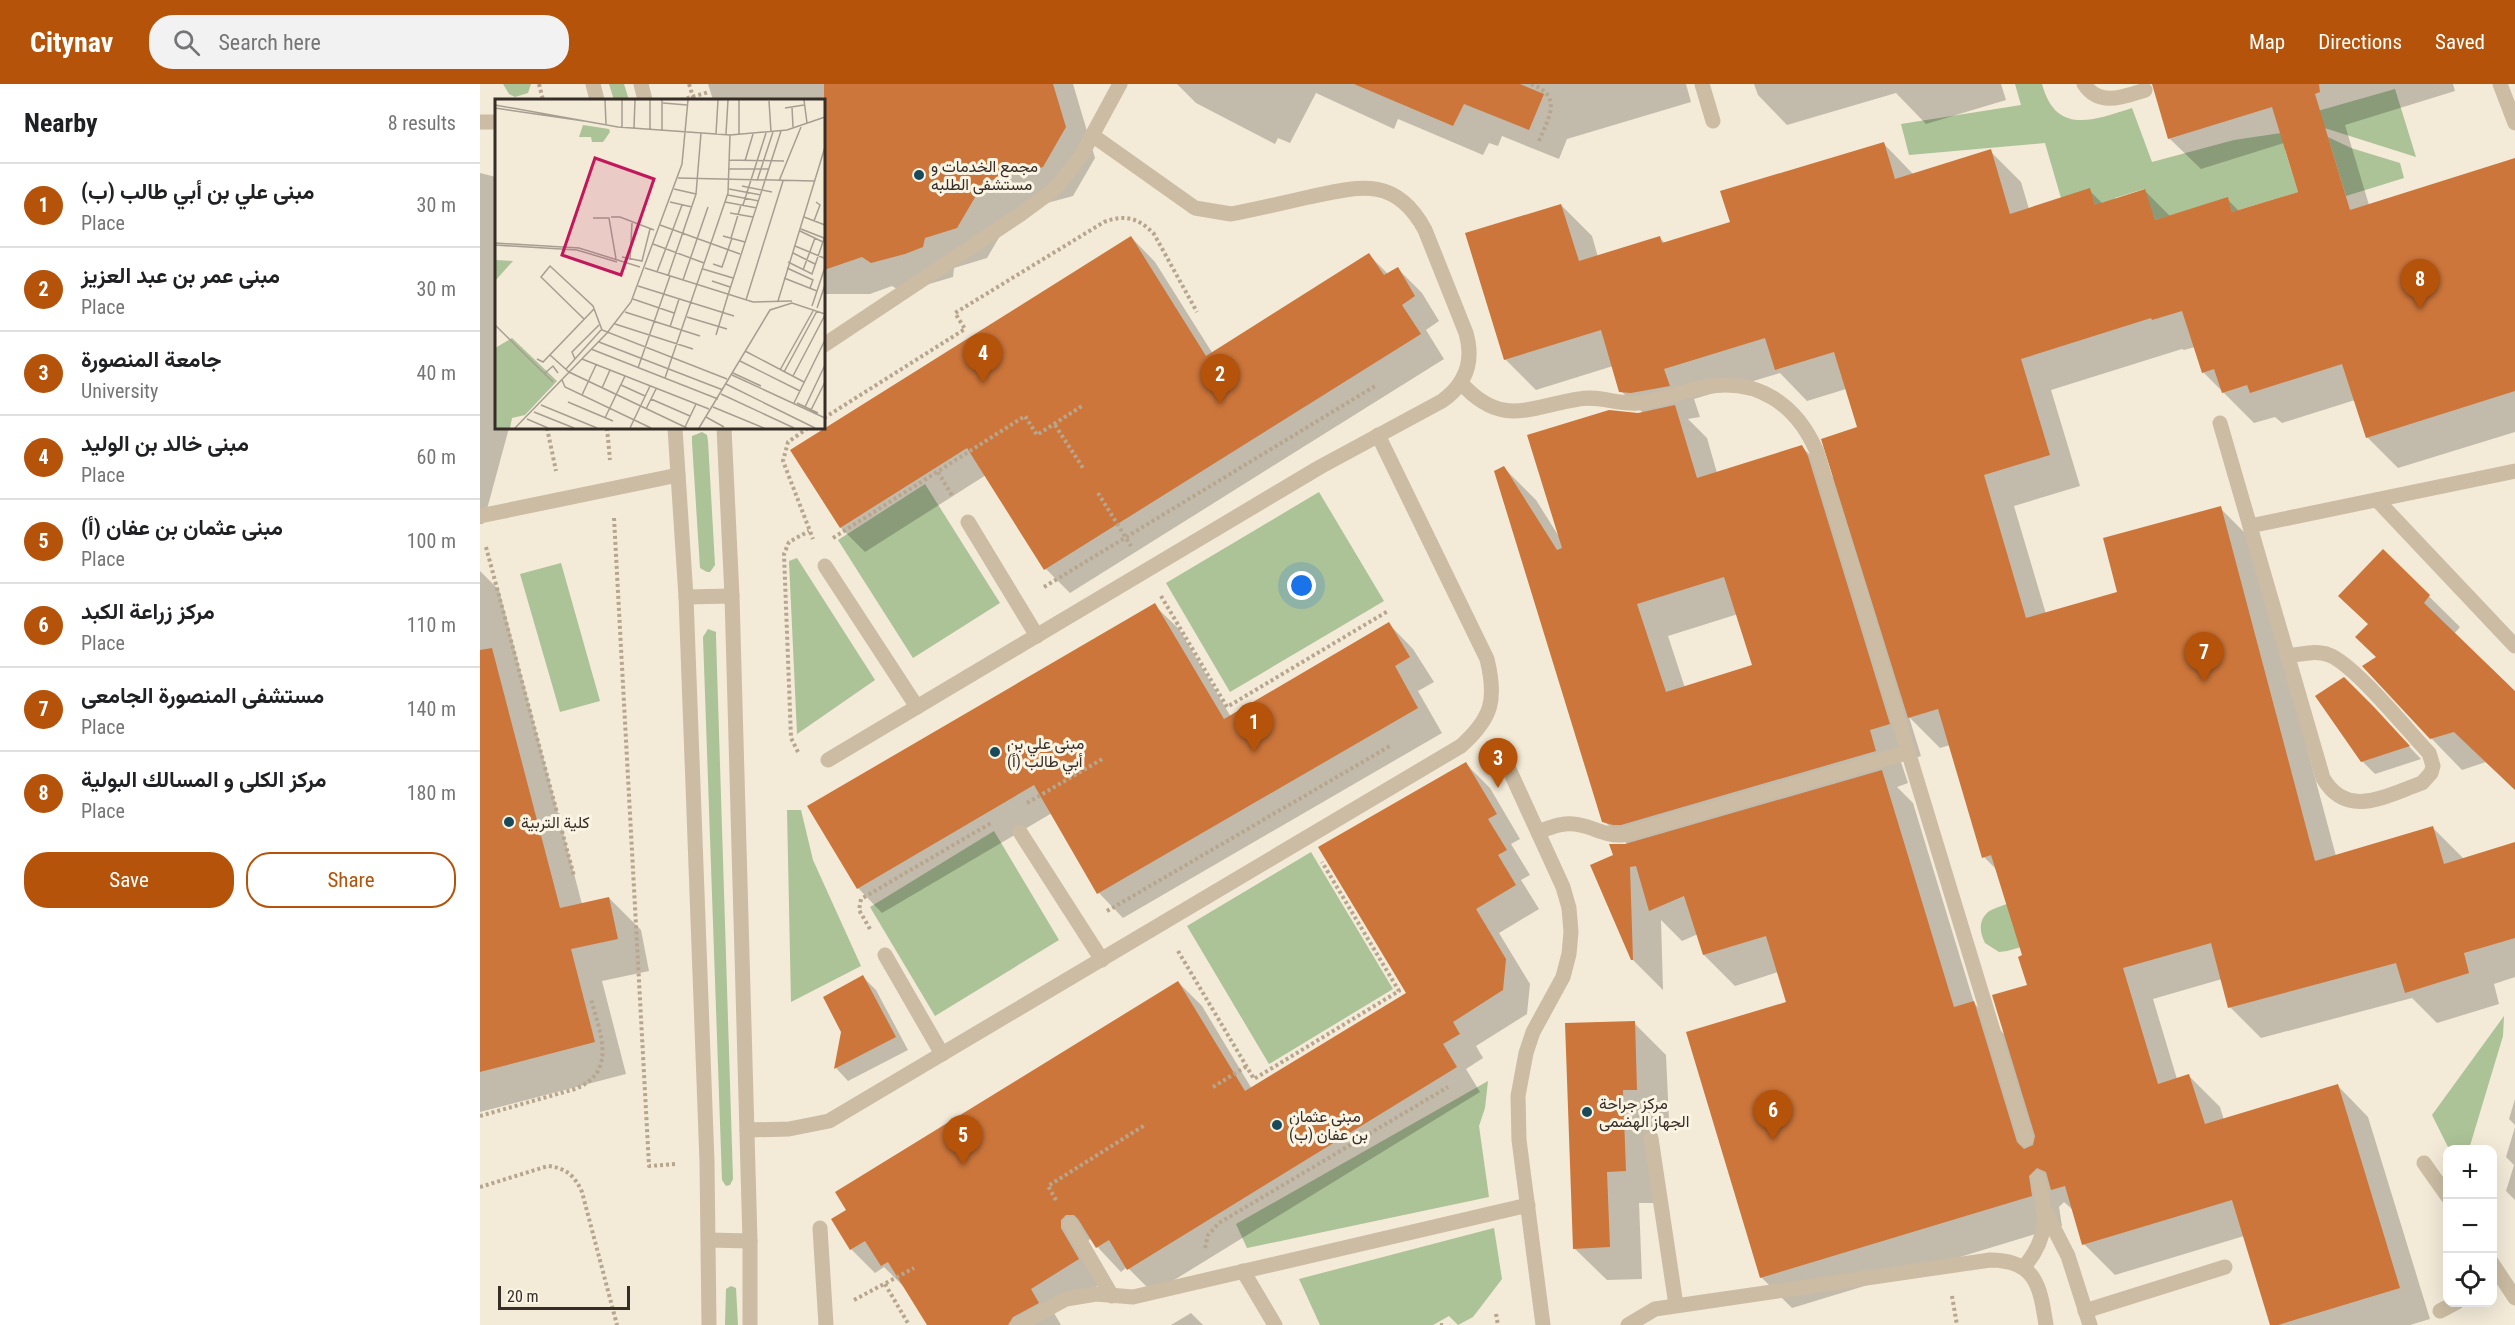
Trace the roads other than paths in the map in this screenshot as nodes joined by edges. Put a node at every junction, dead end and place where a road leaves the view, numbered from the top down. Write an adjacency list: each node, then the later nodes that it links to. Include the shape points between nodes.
1 (592, 84): 8 (street)
2 (641, 84): 9 (street)
3 (1120, 84): 12 (street)
4 (1702, 84): 10 (street)
5 (2084, 84): 7 (street, via 2103,99)
6 (2500, 84): 11 (street)
7 (2145, 90)
8 (597, 99)
9 (645, 99)
10 (1713, 121)
11 (2515, 123)
12 (1092, 135): 13 (street, via 1070,171 1040,201); 14 (street, via 1195,208 1214,213 1231,214 1359,187 1399,198 1419,218 1466,333 1469,359)
13 (825, 344)
14 (1461, 383): 18 (street, via 1442,401); 32 (street, via 1485,405 1516,412 1587,397 1641,403 1724,384 1745,386 1782,403 1803,425 1817,452)
15 (2220, 423): 24 (street)
16 (675, 429): 20 (street)
17 (724, 429): 26 (street)
18 (1378, 435): 28 (street); 38 (street, via 1487,659 1493,683 1490,708 1479,729 1461,746)
19 (2515, 471): 21 (street)
20 (678, 475): 22 (street); 27 (street)
21 (2377, 500): 24 (street); 29 (street)
22 (480, 516)
23 (968, 522): 28 (street)
24 (2250, 526): 30 (street)
25 (825, 566): 31 (street)
26 (732, 596): 27 (street); 40 (street)
27 (686, 597): 50 (street)
28 (1037, 636): 31 (street)
29 (2515, 646)
30 (2288, 656): 30 (street, via 2323,778 2330,789 2346,799 2364,802 2428,778 2433,766 2428,753 2349,667 2318,652)
31 (917, 707): 34 (street)
32 (1909, 752): 36 (street, via 1622,835 1571,824); 42 (street)
33 (1503, 756): 36 (street)
34 (828, 760)
35 (1020, 832): 38 (street)
36 (1538, 832): 46 (street, via 1563,886 1571,932 1563,977 1533,1032 1521,1074 1518,1117)
37 (885, 955): 39 (street)
38 (1102, 960): 39 (street)
39 (942, 1054): 40 (street, via 829,1121 789,1129)
40 (747, 1130): 51 (street)
41 (1652, 1138): 58 (street)
42 (2026, 1139)
43 (2424, 1163): 45 (street)
44 (2038, 1178): 47 (street)
45 (2443, 1190)
46 (1528, 1205): 54 (street); 67 (street)
47 (2045, 1211): 52 (street, via 2040,1242); 61 (street, via 2068,1256)
48 (1070, 1224): 56 (street)
49 (820, 1228): 62 (street)
50 (709, 1240): 51 (street); 63 (street)
51 (750, 1242): 64 (street)
52 (2024, 1267): 58 (street, via 2007,1260 1990,1260); 69 (street, via 2035,1280)
53 (2225, 1267): 61 (street)
54 (1244, 1271): 56 (street, via 1133,1297); 66 (street)
55 (2498, 1282): 57 (street)
56 (1112, 1296): 65 (street, via 1096,1294 1066,1299)
57 (2515, 1298)
58 (1677, 1305): 68 (street, via 1654,1309)
59 (2448, 1307): 60 (street)
60 (2440, 1311)
61 (2087, 1318)
62 (826, 1320)
63 (709, 1325)
64 (750, 1325)
65 (1018, 1325)
66 (1275, 1325)
67 (1543, 1325)
68 (1628, 1325)
69 (2046, 1325)

